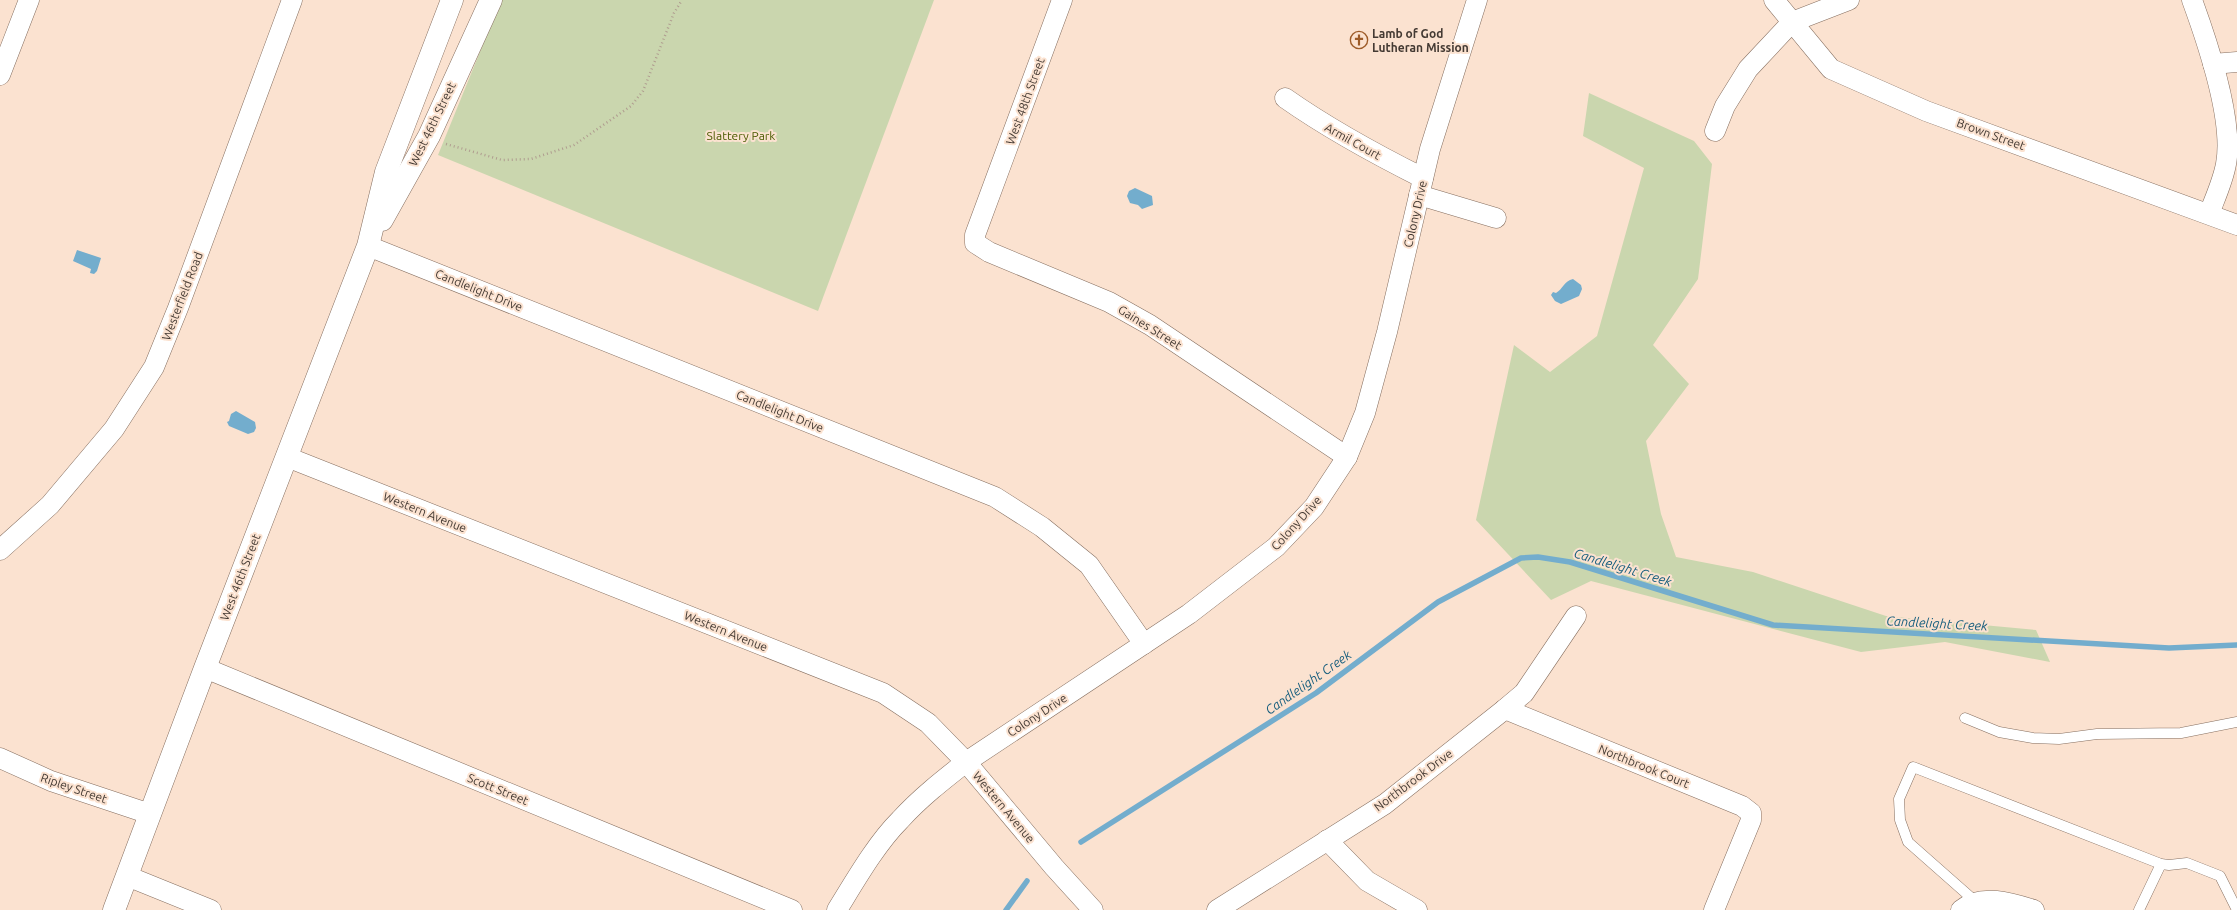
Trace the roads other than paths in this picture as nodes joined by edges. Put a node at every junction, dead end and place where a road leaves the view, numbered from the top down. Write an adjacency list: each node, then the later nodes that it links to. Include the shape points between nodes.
1 (29, 0): 13 (street)
2 (292, 0): 24 (street, Westerfield Road, via 154,367 114,429 50,505)
3 (452, 0): 21 (street, West 46th Street, via 386,172)
4 (491, 0): 21 (street, West 46th Street, via 429,136)
5 (1062, 0): 17 (street, West 48th Street)
6 (1477, 0): 16 (street, Colony Drive, via 1430,149)
7 (1774, 0): 10 (street, Brown Street)
8 (1849, 0): 10 (street)
9 (2192, 0): 12 (street)
10 (1792, 22): 15 (street, via 1748,69 1725,106); 18 (street, Brown Street, via 1831,70 1926,111)
11 (2237, 62): 12 (street)
12 (2213, 64): 18 (street, via 2226,126 2226,164)
13 (0, 75)
14 (1285, 98): 16 (street, Armil Court)
15 (1715, 131)
16 (1421, 186): 19 (street, Armil Court); 23 (street, Colony Drive, via 1365,413)
17 (987, 203): 23 (street, Gaines Street, via 975,235 976,244 989,252 1109,302 1150,325)
18 (2209, 214): 20 (street, Brown Street)
19 (1496, 218)
20 (2237, 225)
21 (368, 246): 22 (street, West 46th Street); 26 (street, Candlelight Drive, via 995,497 1042,527 1089,566)
22 (287, 457): 27 (street, West 46th Street); 32 (street, Western Avenue, via 883,693 928,723)
23 (1347, 457): 26 (street, Colony Drive, via 1314,507 1276,547 1189,614)
24 (0, 550)
25 (1576, 616): 28 (street, Northbrook Drive, via 1524,693)
26 (1144, 644): 32 (street, Colony Drive)
27 (205, 668): 33 (street, West 46th Street); 40 (street, Scott Street)
28 (1505, 709): 34 (street, Northbrook Drive, via 1385,804); 45 (street, Northbrook Court, via 1742,806 1751,813 1751,820)
29 (1965, 718): 30 (lane, via 1999,732 2033,738 2059,739 2097,734 2181,733)
30 (2237, 722)
31 (0, 758): 33 (street, Ripley Street, via 51,782)
32 (966, 762): 41 (street, Colony Drive, via 934,787 899,821 859,874); 42 (street, Western Avenue)
33 (150, 814): 36 (street, West 46th Street)
34 (1327, 840): 43 (street, Northbrook Drive); 44 (street, via 1367,881)
35 (2161, 864): 37 (lane, via 1912,767 1899,800 1900,820 1908,842); 47 (lane); 48 (lane, via 2169,866 2187,863 2220,876)
36 (127, 876): 38 (street, West 46th Street); 39 (street)
37 (1968, 906): 46 (street, via 2008,902)
38 (114, 910)
39 (211, 910)
40 (792, 910)
41 (837, 910)
42 (1093, 910)
43 (1217, 910)
44 (1417, 910)
45 (1714, 910)
46 (2034, 910)
47 (2139, 910)
48 (2237, 910)

